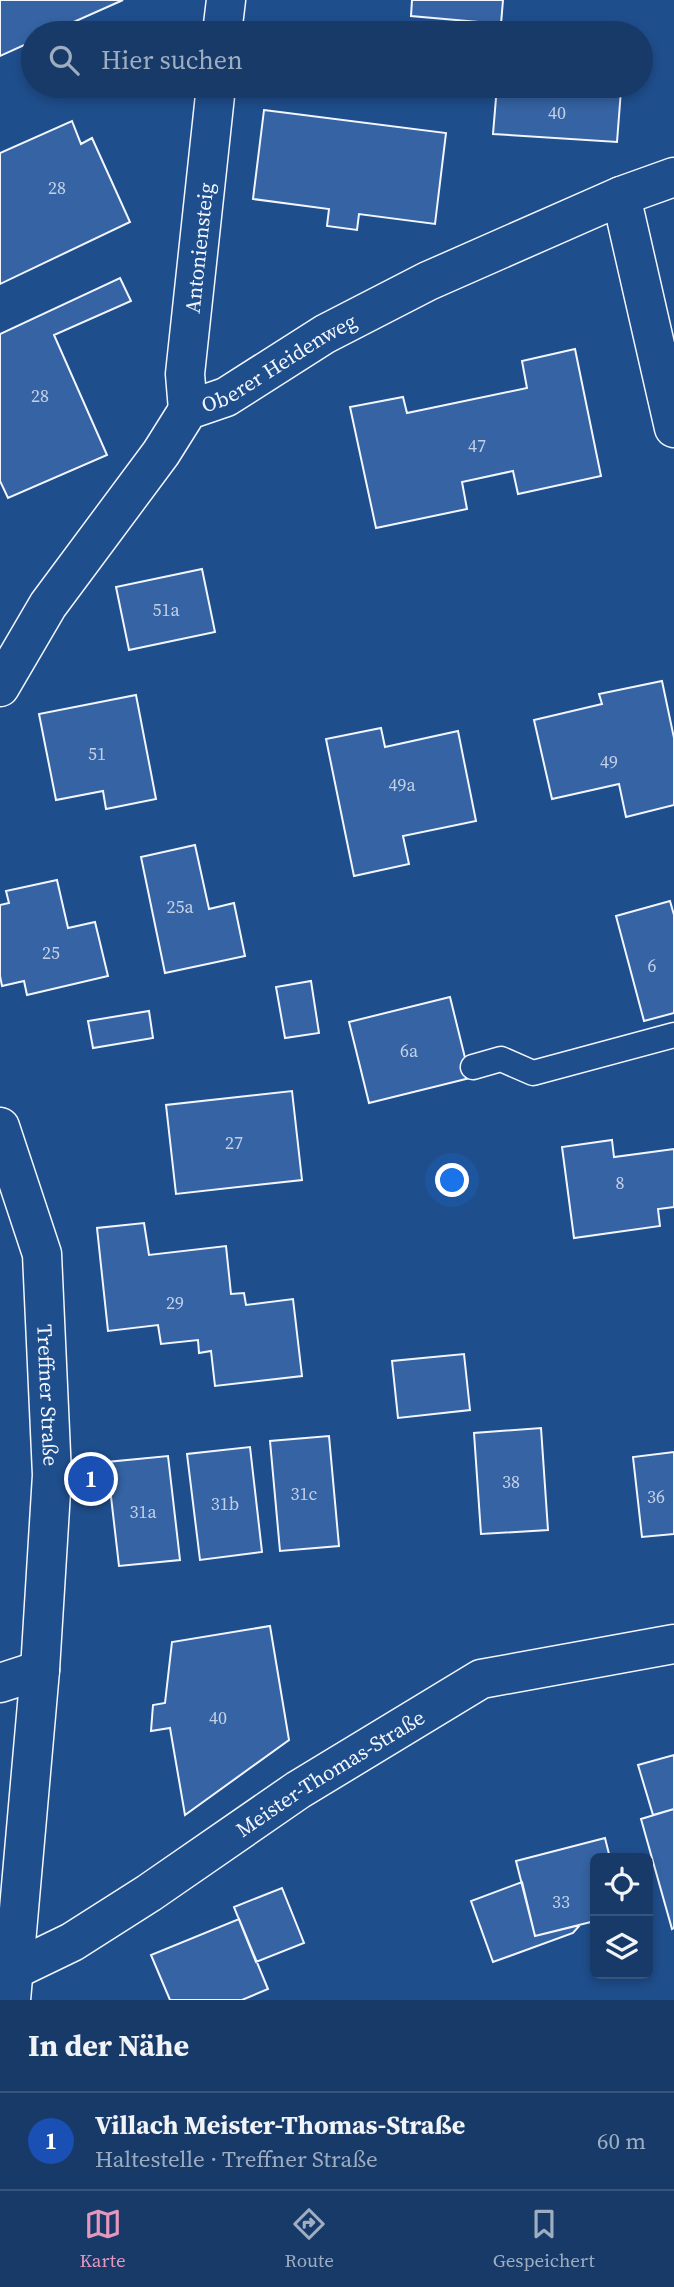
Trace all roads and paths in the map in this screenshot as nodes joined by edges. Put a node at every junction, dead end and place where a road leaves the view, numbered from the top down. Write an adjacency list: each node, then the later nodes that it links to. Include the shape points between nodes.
1 (226, 0): 2 (street)
2 (223, 21)
3 (215, 98): 6 (street, Antoniensteig, via 185,374)
4 (674, 177): 5 (street, Oberer Heidenweg)
5 (621, 196): 6 (street, Oberer Heidenweg, via 428,281 325,334 226,397); 7 (street)
6 (188, 410): 8 (street, Oberer Heidenweg, via 48,605)
7 (674, 428)
8 (0, 687)
9 (674, 1035): 10 (lane, via 533,1073 501,1059)
10 (472, 1066)
11 (0, 1127): 13 (street, Treffner Straße, via 42,1254 52,1475)
12 (674, 1644): 15 (street, Meister-Thomas-Straße, via 481,1679 298,1790)
13 (40, 1670): 14 (street); 15 (street, Treffner Straße)
14 (0, 1683)
15 (13, 1985)

